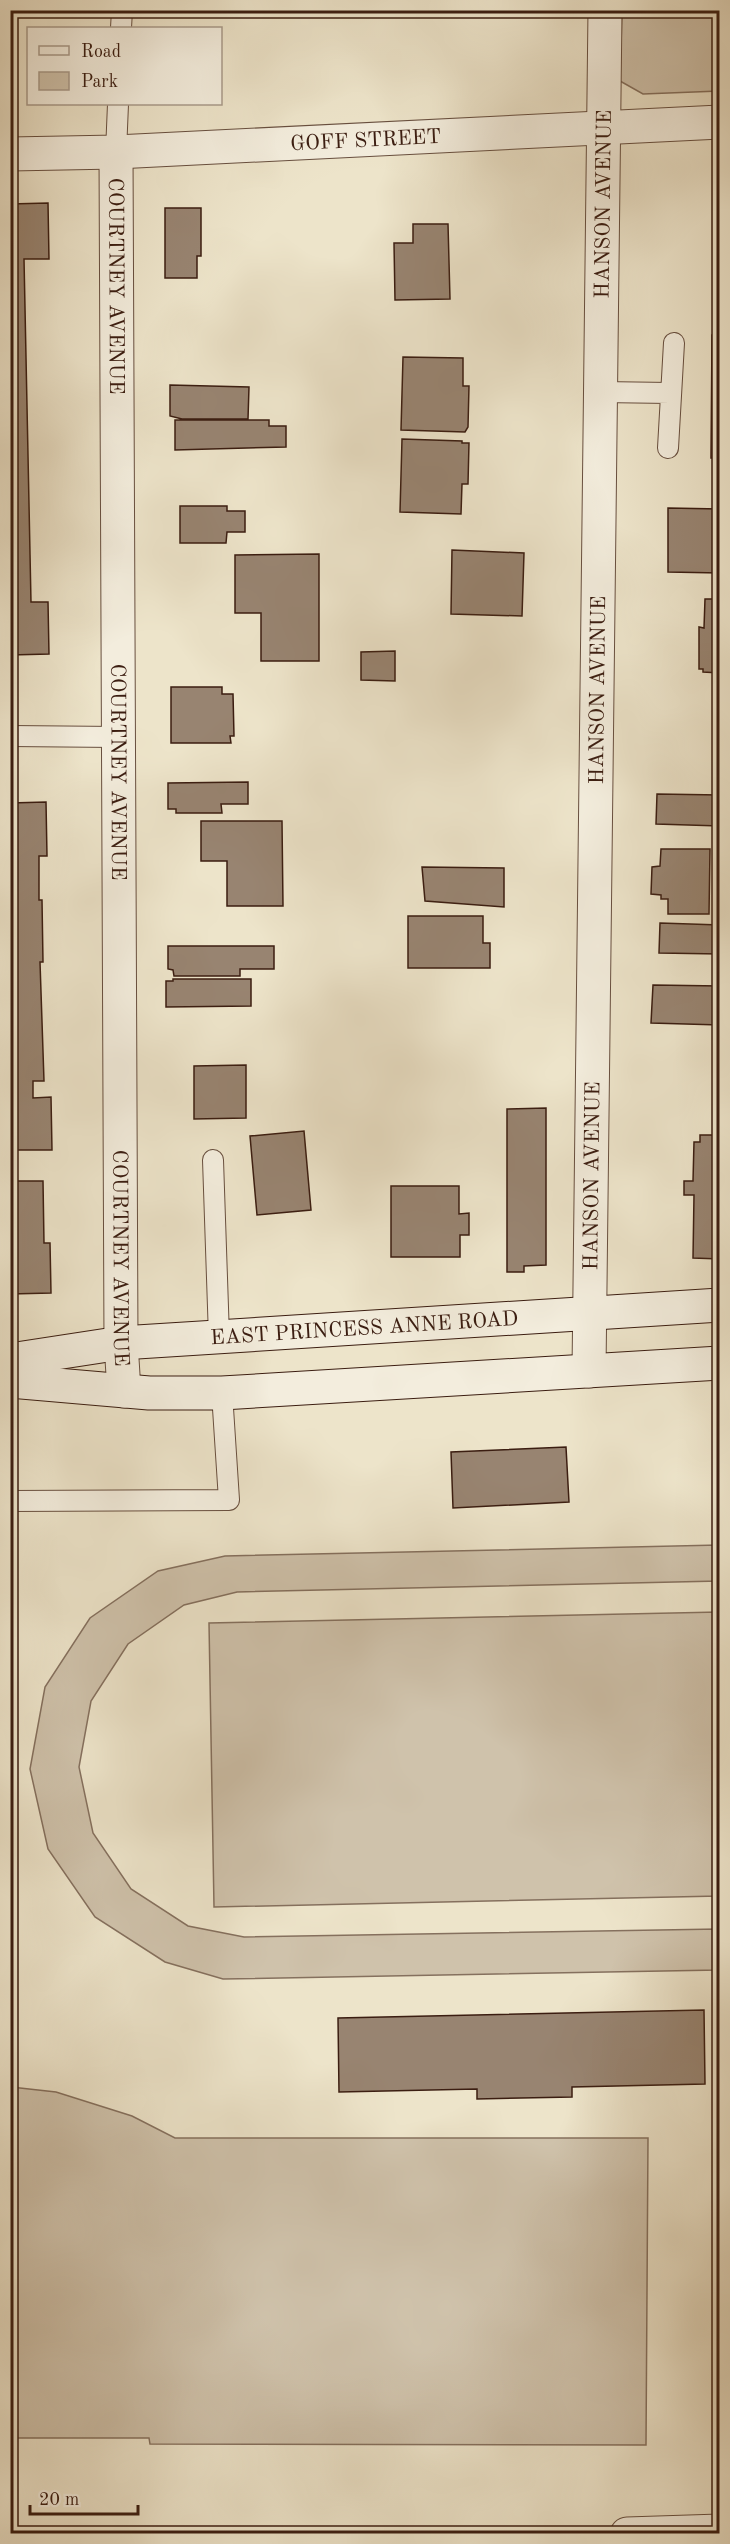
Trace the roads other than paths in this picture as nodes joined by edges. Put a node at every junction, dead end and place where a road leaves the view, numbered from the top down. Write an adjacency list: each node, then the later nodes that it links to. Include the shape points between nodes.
1 (122, 10): 3 (lane)
2 (605, 10): 6 (street, HANSON AVENUE)
3 (121, 27)
4 (118, 105): 7 (lane)
5 (720, 122): 6 (street, GOFF STREET)
6 (604, 129): 7 (street, GOFF STREET); 10 (street, HANSON AVENUE)
7 (116, 152): 8 (street, GOFF STREET); 14 (street, COURTNEY AVENUE)
8 (10, 154)
9 (674, 344): 11 (lane)
10 (601, 392): 11 (lane); 17 (street, HANSON AVENUE)
11 (670, 393): 12 (lane)
12 (668, 448)
13 (10, 736): 14 (lane)
14 (117, 738): 19 (street, COURTNEY AVENUE)
15 (213, 1160): 18 (lane)
16 (720, 1305): 17 (street, EAST PRINCESS ANNE ROAD)
17 (591, 1312): 18 (street, EAST PRINCESS ANNE ROAD); 22 (street, HANSON AVENUE)
18 (219, 1337): 19 (street, EAST PRINCESS ANNE ROAD)
19 (121, 1343): 20 (street, EAST PRINCESS ANNE ROAD); 24 (street, COURTNEY AVENUE)
20 (10, 1360)
21 (720, 1363): 22 (street)
22 (589, 1371): 25 (street)
23 (10, 1382): 24 (street)
24 (124, 1391): 25 (street)
25 (222, 1393): 26 (lane, via 229,1500)
26 (10, 1501)
27 (720, 2531): 28 (street)
28 (636, 2533): 29 (street)
29 (627, 2534)

